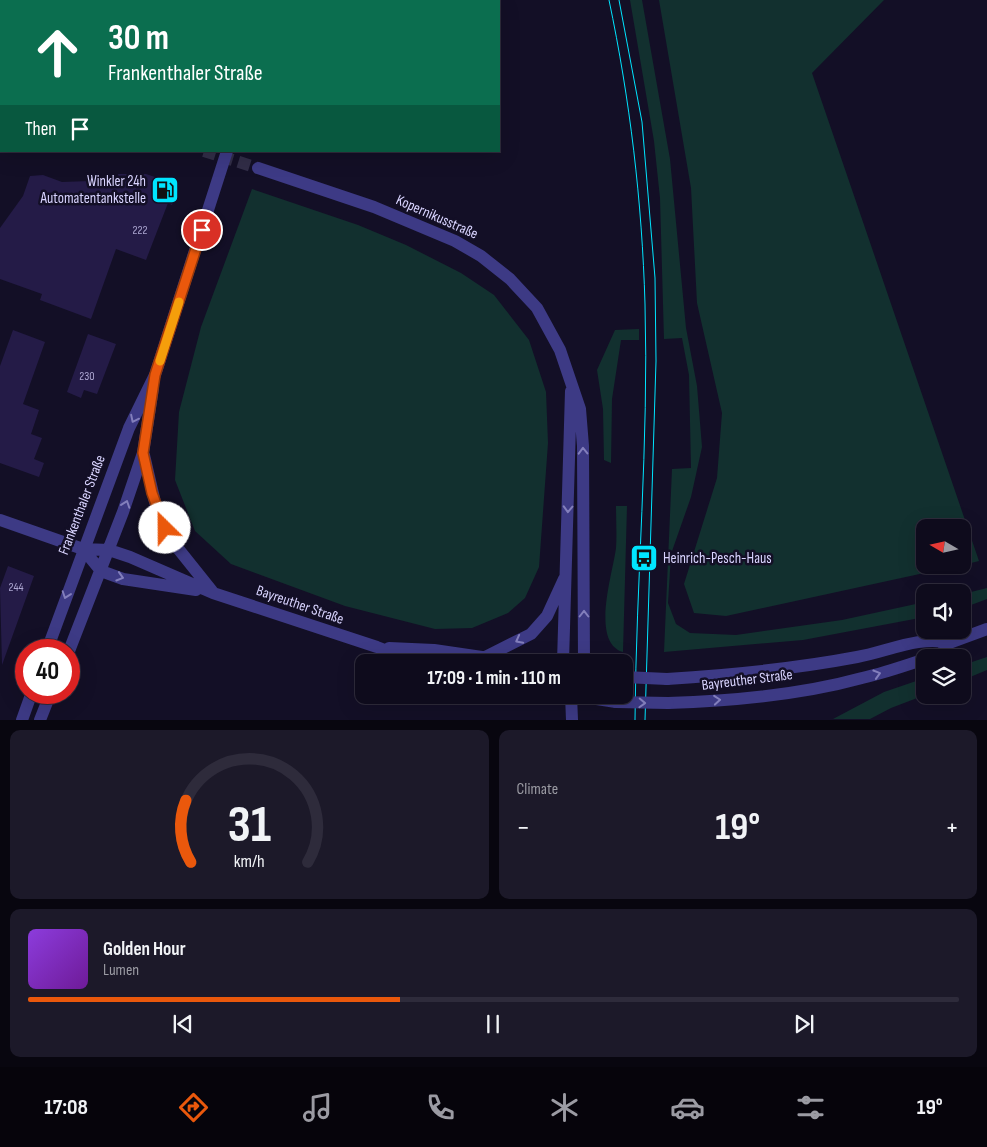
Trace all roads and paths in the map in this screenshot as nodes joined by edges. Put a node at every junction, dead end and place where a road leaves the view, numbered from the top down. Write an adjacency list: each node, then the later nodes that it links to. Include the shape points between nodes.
1 (227, 152): 3 (street, Frankenthaler Straße)
2 (258, 168): 4 (street, Kopernikusstraße, via 374,207 481,256 510,279 537,308 560,350)
3 (155, 375): 5 (street, Frankenthaler Straße); 7 (street, Frankenthaler Straße, one-way to 7, via 129,428)
4 (571, 381): 10 (street, Kopernikusstraße, one-way to 10); 22 (street, Kopernikusstraße, one-way to 4, via 584,446 580,408)
5 (143, 453): 8 (street, Frankenthaler Straße, one-way to 5); 11 (street, via 158,515 172,541)
6 (0, 520): 7 (street)
7 (83, 549): 8 (street, Bayreuther Straße); 9 (street); 13 (street, Frankenthaler Straße, one-way to 13)
8 (109, 550): 9 (street, Frankenthaler Straße); 11 (street, Bayreuther Straße)
9 (101, 571): 11 (street, Bayreuther Straße, one-way to 11, via 123,579); 14 (street, Frankenthaler Straße)
10 (566, 574): 20 (street, one-way to 20, via 547,616 530,634); 21 (street, Kopernikusstraße)
11 (213, 593): 16 (street, Bayreuther Straße)
12 (987, 629): 15 (street, Bayreuther Straße)
13 (51, 639)
14 (74, 639)
15 (950, 643): 17 (street, Bayreuther Straße); 24 (street, Bayreuther Straße, bridge, via 936,639 857,658 718,676)
16 (377, 647): 18 (street, Bayreuther Straße); 19 (street, Bayreuther Straße)
17 (945, 649)
18 (395, 654)
19 (463, 654)
20 (491, 654)
21 (563, 654)
22 (584, 654)
23 (916, 662): 25 (street, Bayreuther Straße, one-way to 23, bridge, via 668,704 754,697 862,679)
24 (633, 677)
25 (633, 703)
26 (28, 704): 29 (street)
27 (46, 704): 30 (street)
28 (571, 704): 31 (street)
29 (22, 720)
30 (40, 720)
31 (572, 720)

